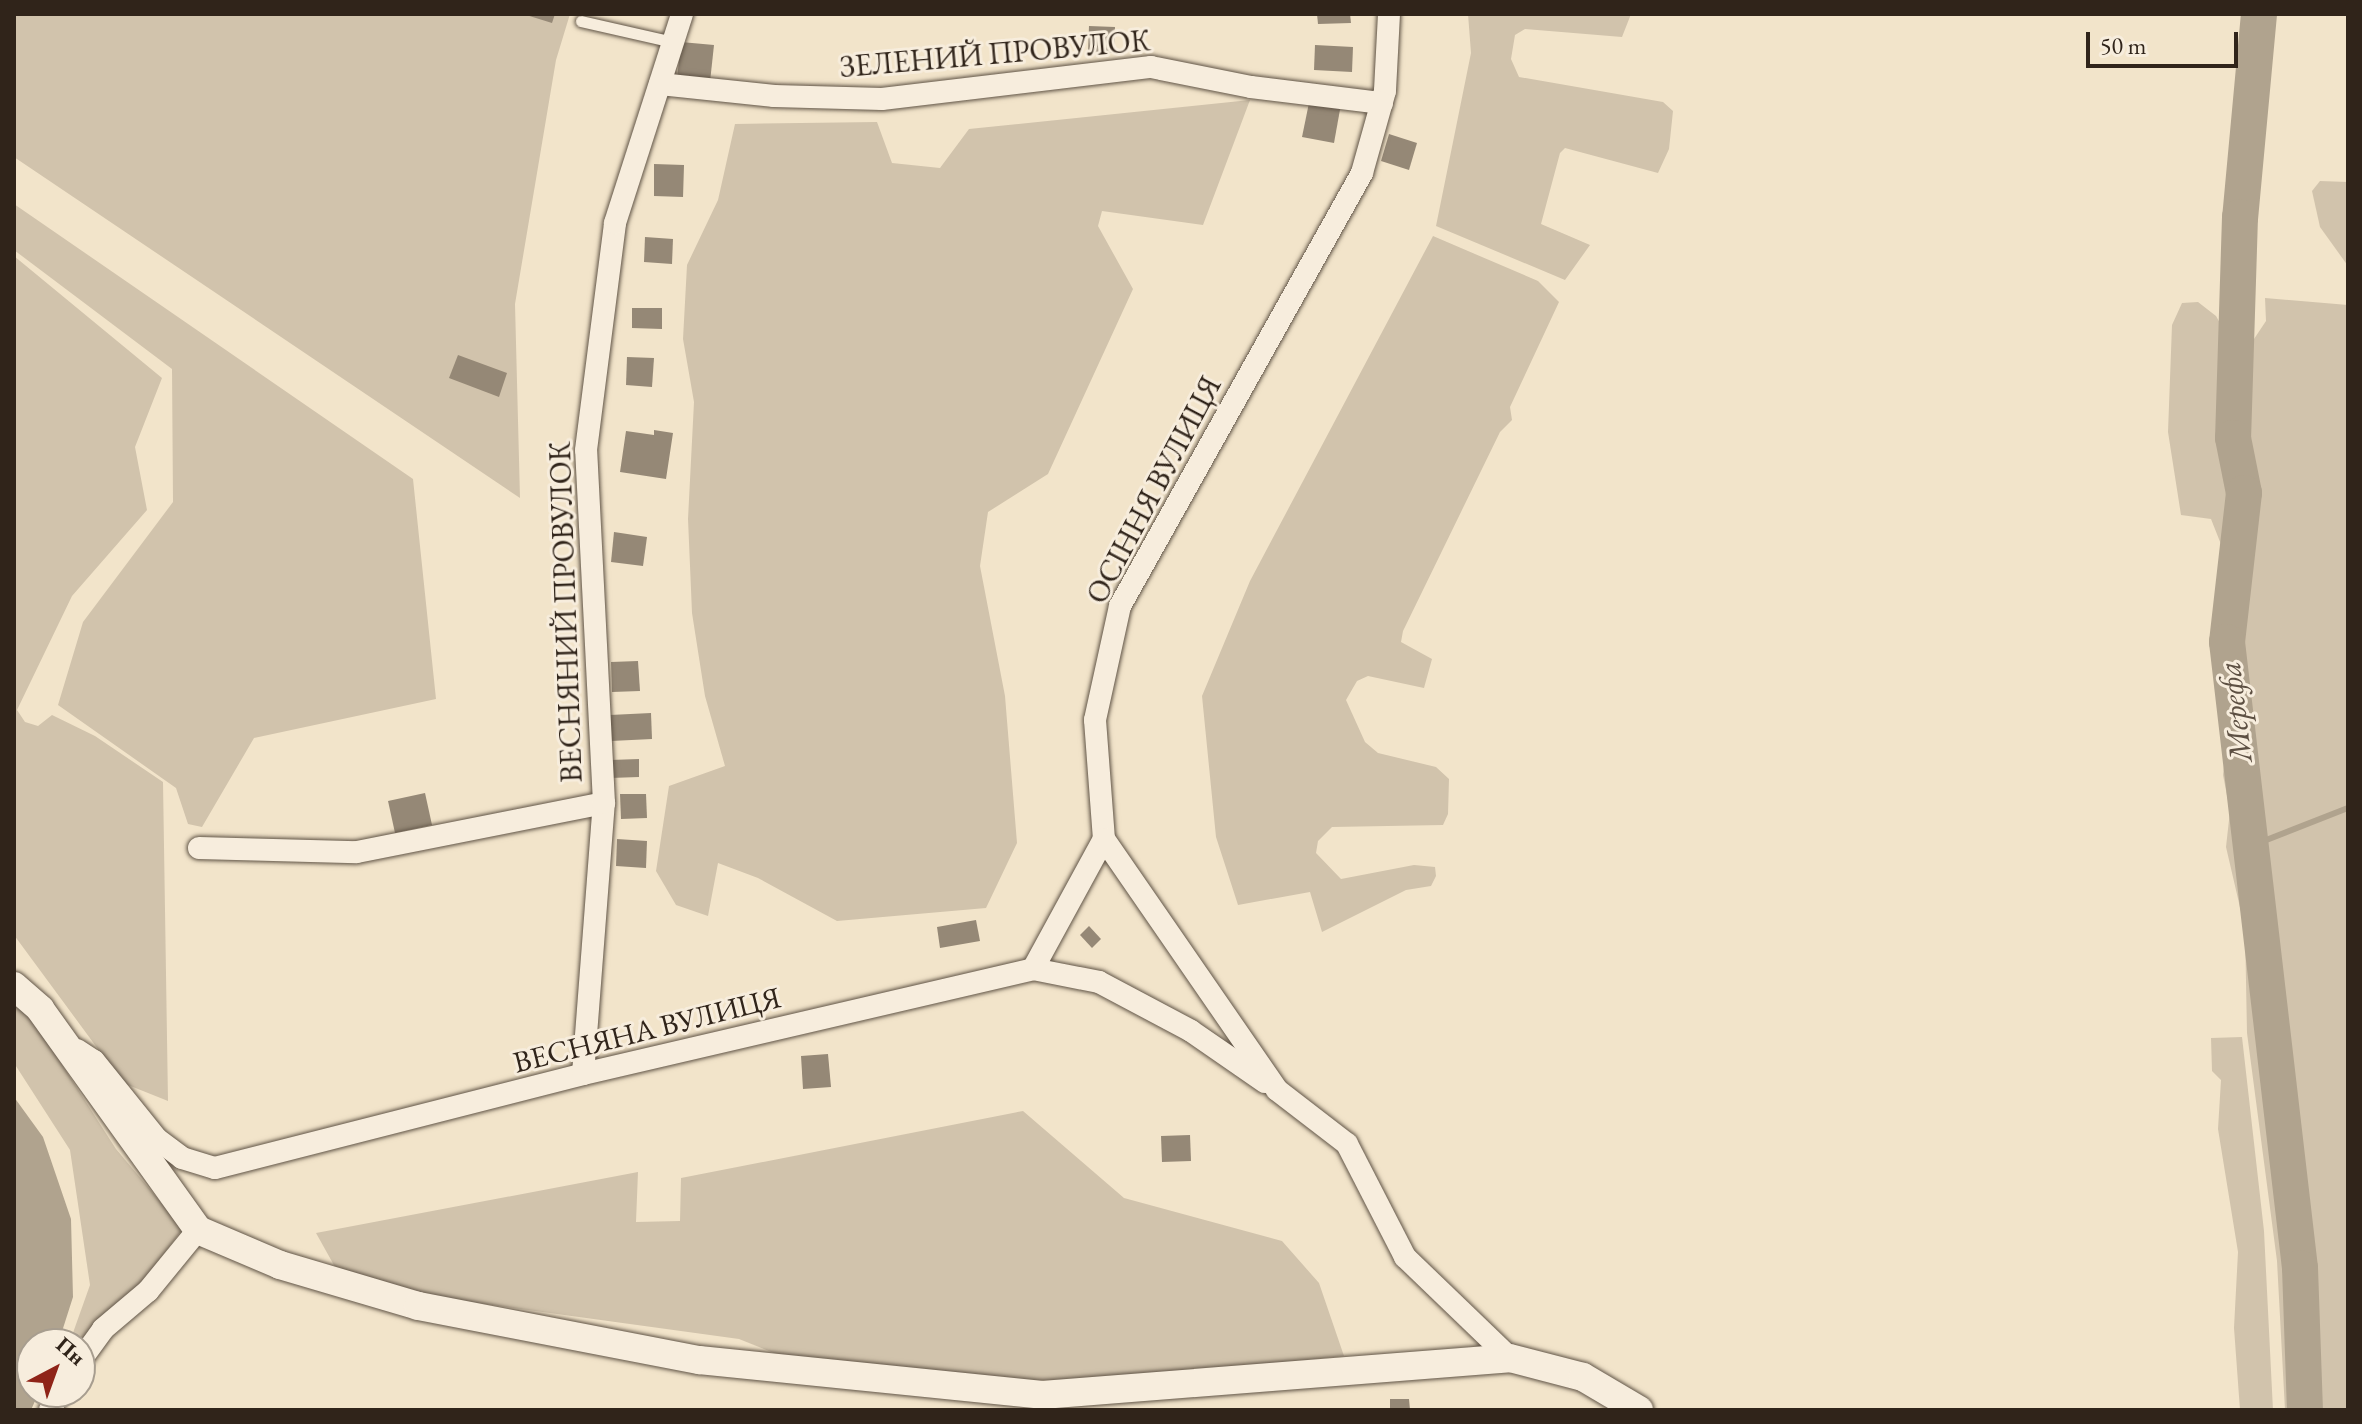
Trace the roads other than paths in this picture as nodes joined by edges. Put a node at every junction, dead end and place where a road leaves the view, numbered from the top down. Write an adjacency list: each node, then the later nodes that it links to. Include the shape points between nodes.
1 (682, 14): 4 (street, ВЕСНЯНИЙ ПРОВУЛОК)
2 (1389, 14): 6 (street, ОСІННЯ ВУЛИЦЯ)
3 (581, 21): 4 (lane)
4 (673, 42): 5 (street, ВЕСНЯНИЙ ПРОВУЛОК)
5 (660, 84): 6 (street, ЗЕЛЕНИЙ ПРОВУЛОК, via 774,96 882,99 1151,67 1251,87); 7 (street, ВЕСНЯНИЙ ПРОВУЛОК, via 615,223 586,450)
6 (1382, 103): 8 (street, ОСІННЯ ВУЛИЦЯ, via 1362,173 1120,606 1095,720)
7 (604, 803): 9 (street, via 357,852); 13 (street, ВЕСНЯНИЙ ПРОВУЛОК)
8 (1104, 839): 10 (street); 14 (street)
9 (199, 848)
10 (1033, 969): 13 (street, ВЕСНЯНА ВУЛИЦЯ); 14 (street, ВЕСНЯНА ВУЛИЦЯ, via 1099,982 1191,1031)
11 (14, 986): 12 (street, via 40,1009)
12 (56, 1035): 13 (street, ВЕСНЯНА ВУЛИЦЯ, via 94,1061 157,1139 182,1158 215,1168); 15 (street)
13 (583, 1074)
14 (1277, 1090): 17 (street, via 1347,1144 1405,1257)
15 (198, 1230): 16 (street, via 148,1291); 17 (street, via 280,1265 418,1306 699,1360 1042,1395)
16 (96, 1339)
17 (1510, 1358): 18 (street, via 1583,1377)
18 (1639, 1410)

